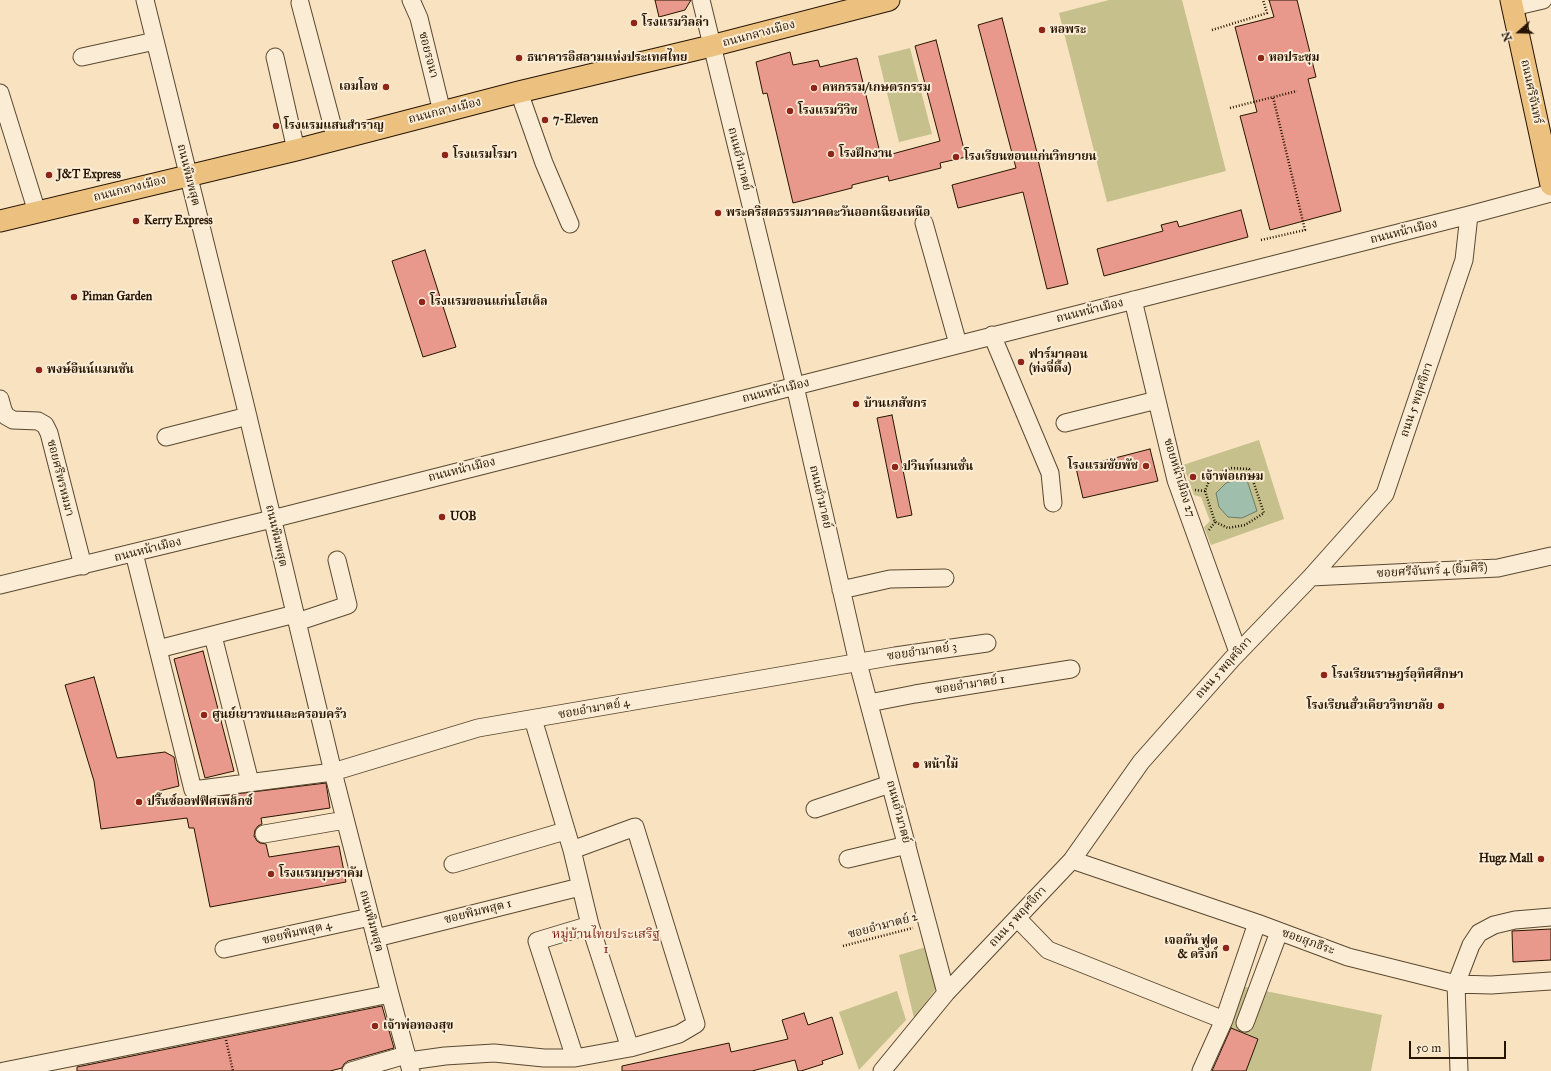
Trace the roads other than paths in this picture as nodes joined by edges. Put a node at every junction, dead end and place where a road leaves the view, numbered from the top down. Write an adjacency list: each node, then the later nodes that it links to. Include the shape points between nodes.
1 (145, 0): 8 (street, ถนนพิมพสุต)
2 (411, 0): 14 (street, ซอยรจนา, via 419,18)
3 (701, 0): 9 (street, ถนนอำมาตย์)
4 (889, 0): 9 (main road, ถนนกลางเมือง)
5 (1544, 0): 7 (street)
6 (300, 3): 15 (street)
7 (1512, 4): 18 (main road, ถนนศรีจันทร์)
8 (155, 41): 10 (street); 17 (street, ถนนพิมพสุต)
9 (711, 46): 12 (main road, ถนนกลางเมือง); 28 (street, ถนนอำมาตย์)
10 (82, 57)
11 (275, 57): 16 (street)
12 (519, 92): 14 (main road, ถนนกลางเมือง); 24 (street, via 544,163)
13 (0, 93): 20 (street)
14 (442, 112): 15 (main road, ถนนกลางเมือง)
15 (336, 139): 16 (main road, ถนนกลางเมือง)
16 (296, 150): 17 (main road, ถนนกลางเมือง)
17 (188, 175): 20 (main road, ถนนกลางเมือง); 31 (street, ถนนพิมพสุต)
18 (1551, 185)
19 (1551, 193): 21 (street, ถนนหน้าเมือง)
20 (37, 212): 22 (main road, ถนนกลางเมือง)
21 (1469, 215): 25 (street, ถนนหน้าเมือง); 40 (street, ถนน 5 พฤศจิกา, via 1464,260 1385,494)
22 (0, 222)
23 (924, 223): 27 (street)
24 (570, 224)
25 (1133, 300): 26 (street, ถนนหน้าเมือง); 30 (street, ซอยหน้าเมือง 27)
26 (992, 335): 27 (street, ถนนหน้าเมือง); 34 (street, via 1050,473)
27 (958, 344): 28 (street, ถนนหน้าเมือง)
28 (795, 386): 35 (street, ถนนหน้าเมือง); 43 (street, ถนนอำมาตย์)
29 (0, 399): 39 (street, ซอยศรีพรหมมา, via 6,416 13,420 38,421 44,425 48,433)
30 (1157, 400): 32 (street); 48 (street, ซอยหน้าเมือง 27, via 1176,480)
31 (248, 416): 33 (street); 35 (street, ถนนพิมพสุต)
32 (1065, 423)
33 (166, 437)
34 (1053, 503)
35 (272, 519): 36 (street, ถนนหน้าเมือง); 44 (street, ถนนพิมพสุต)
36 (134, 553): 39 (street, ถนนหน้าเมือง); 47 (street)
37 (1551, 556): 40 (street, ซอยศรีจันทร์ 4 (ยิ้มศิริ), via 1498,568)
38 (337, 560): 44 (street, via 348,605)
39 (83, 566): 42 (street, ถนนหน้าเมือง)
40 (1311, 577): 48 (street, ถนน 5 พฤศจิกา)
41 (945, 578): 43 (street, via 890,579)
42 (0, 586)
43 (841, 590): 49 (street, ถนนอำมาตย์)
44 (296, 618): 45 (street); 53 (street, ถนนพิมพสุต)
45 (213, 636): 47 (street); 54 (street)
46 (987, 643): 49 (street, ซอยอำมาตย์ 3)
47 (158, 649): 54 (street, ซอยอำมาตย์ 4, via 193,790)
48 (1238, 652): 63 (street, ถนน 5 พฤศจิกา, via 1141,762)
49 (858, 663): 51 (street, ถนนอำมาตย์); 52 (street, ซอยอำมาตย์ 4)
50 (1071, 669): 51 (street, ซอยอำมาตย์ 1)
51 (869, 703): 55 (street, ถนนอำมาตย์)
52 (533, 719): 53 (street, ซอยอำมาตย์ 4, via 478,728); 58 (street)
53 (333, 772): 54 (street, ซอยอำมาตย์ 4); 57 (street, ถนนพิมพสุต)
54 (250, 782)
55 (890, 784): 56 (street); 60 (street, ถนนอำมาตย์)
56 (815, 809)
57 (345, 820): 59 (street); 66 (street, ถนนพิมพสุต)
58 (566, 831): 61 (street); 64 (street)
59 (264, 834)
60 (906, 845): 62 (street); 76 (street, ถนนอำมาตย์)
61 (572, 850): 65 (street); 80 (street, via 635,827 696,1024 679,1034)
62 (848, 859)
63 (1072, 860): 68 (street, ถนน 5 พฤศจิกา); 69 (street, ซอยสุภธีระ)
64 (453, 864)
65 (580, 887): 70 (street); 72 (street, ซอยพิมพสุต 1)
66 (370, 917): 72 (street, ถนนพิมพสุต); 73 (street, ซอยพิมพสุต 4)
67 (1551, 917): 75 (street, via 1515,920 1494,925 1480,933 1471,945)
68 (1017, 918): 76 (street, ถนน 5 พฤศจิกา); 78 (street, via 1048,950)
69 (1257, 923): 71 (street, ซอยสุภธีระ); 78 (street)
70 (590, 924): 80 (street); 81 (street, via 537,941)
71 (1279, 932): 75 (street, ซอยสุภธีระ, via 1348,957); 79 (street)
72 (376, 938): 77 (street, ถนนพิมพสุต)
73 (224, 949)
74 (1551, 981): 75 (street, ซอยสุภธีระ, via 1491,985)
75 (1456, 984): 87 (street)
76 (946, 993): 85 (street, ถนน 5 พฤศจิกา)
77 (390, 994): 82 (street, ถนนพิมพสุต); 83 (street)
78 (1224, 1020): 86 (street)
79 (1246, 1023)
80 (630, 1048): 81 (street)
81 (574, 1058): 82 (street, via 494,1053 445,1056)
82 (409, 1062): 84 (street)
83 (4, 1071)
84 (351, 1071)
85 (882, 1071)
86 (1201, 1071)
87 (1459, 1071)

